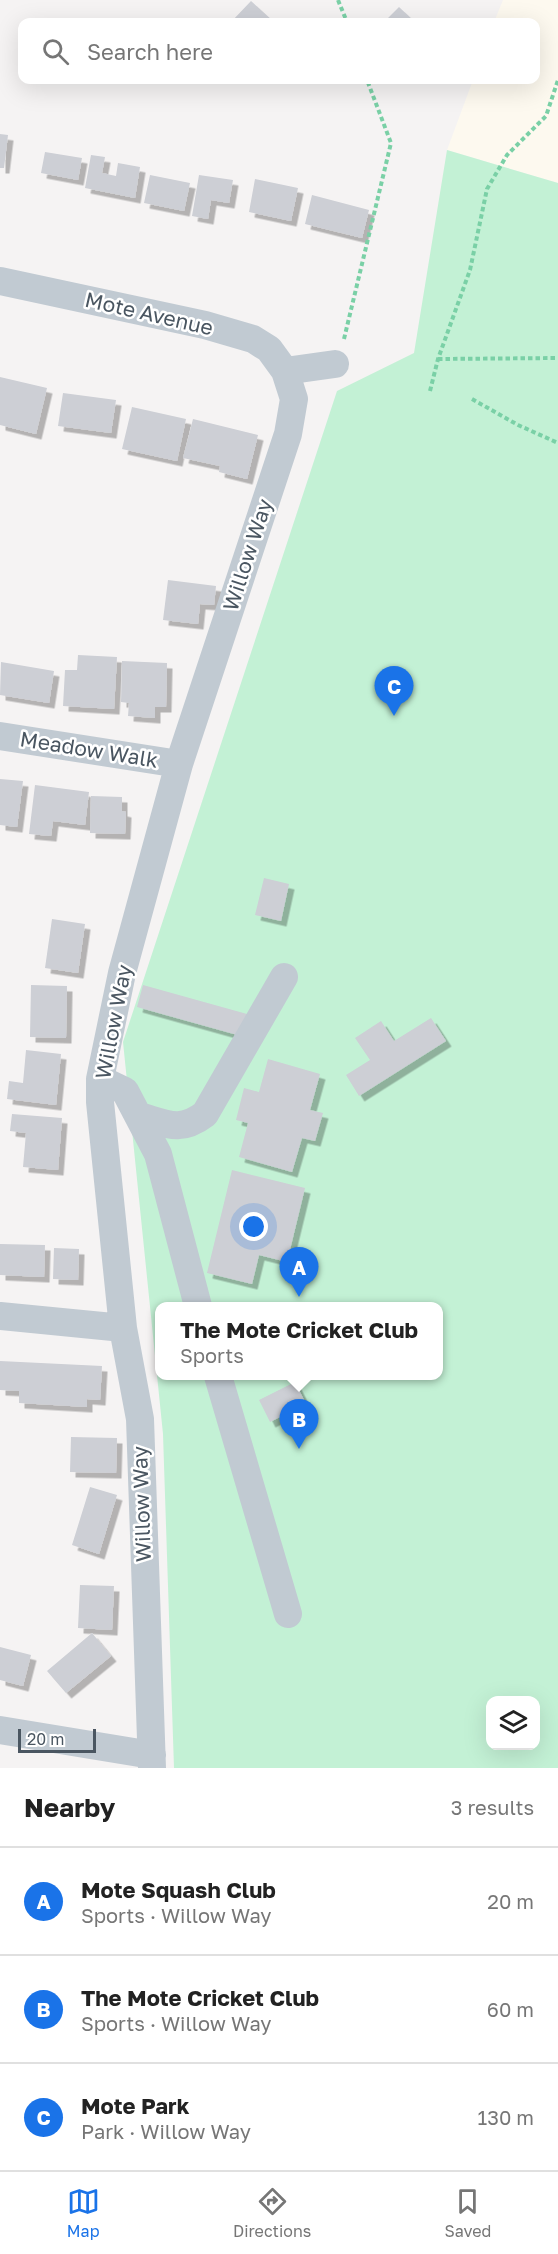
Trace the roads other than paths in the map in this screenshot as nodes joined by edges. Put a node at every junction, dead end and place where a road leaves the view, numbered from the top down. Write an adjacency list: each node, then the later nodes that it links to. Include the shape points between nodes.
1 (0, 281): 3 (street, Mote Avenue, via 254,339 269,349)
2 (335, 363): 3 (street)
3 (285, 371): 5 (street, Willow Way, via 294,399 288,434)
4 (0, 736): 5 (street, Meadow Walk)
5 (179, 764): 7 (street, Willow Way, via 122,973)
6 (285, 977): 8 (street, via 205,1114 192,1124 173,1125)
7 (100, 1079): 8 (street, via 125,1091); 11 (street, Willow Way)
8 (139, 1116): 9 (street, via 158,1154)
9 (197, 1302)
10 (0, 1316): 11 (street)
11 (123, 1328): 15 (street, Willow Way, via 140,1419)
12 (219, 1380): 13 (street)
13 (288, 1614)
14 (0, 1730): 15 (street)
15 (152, 1761)

